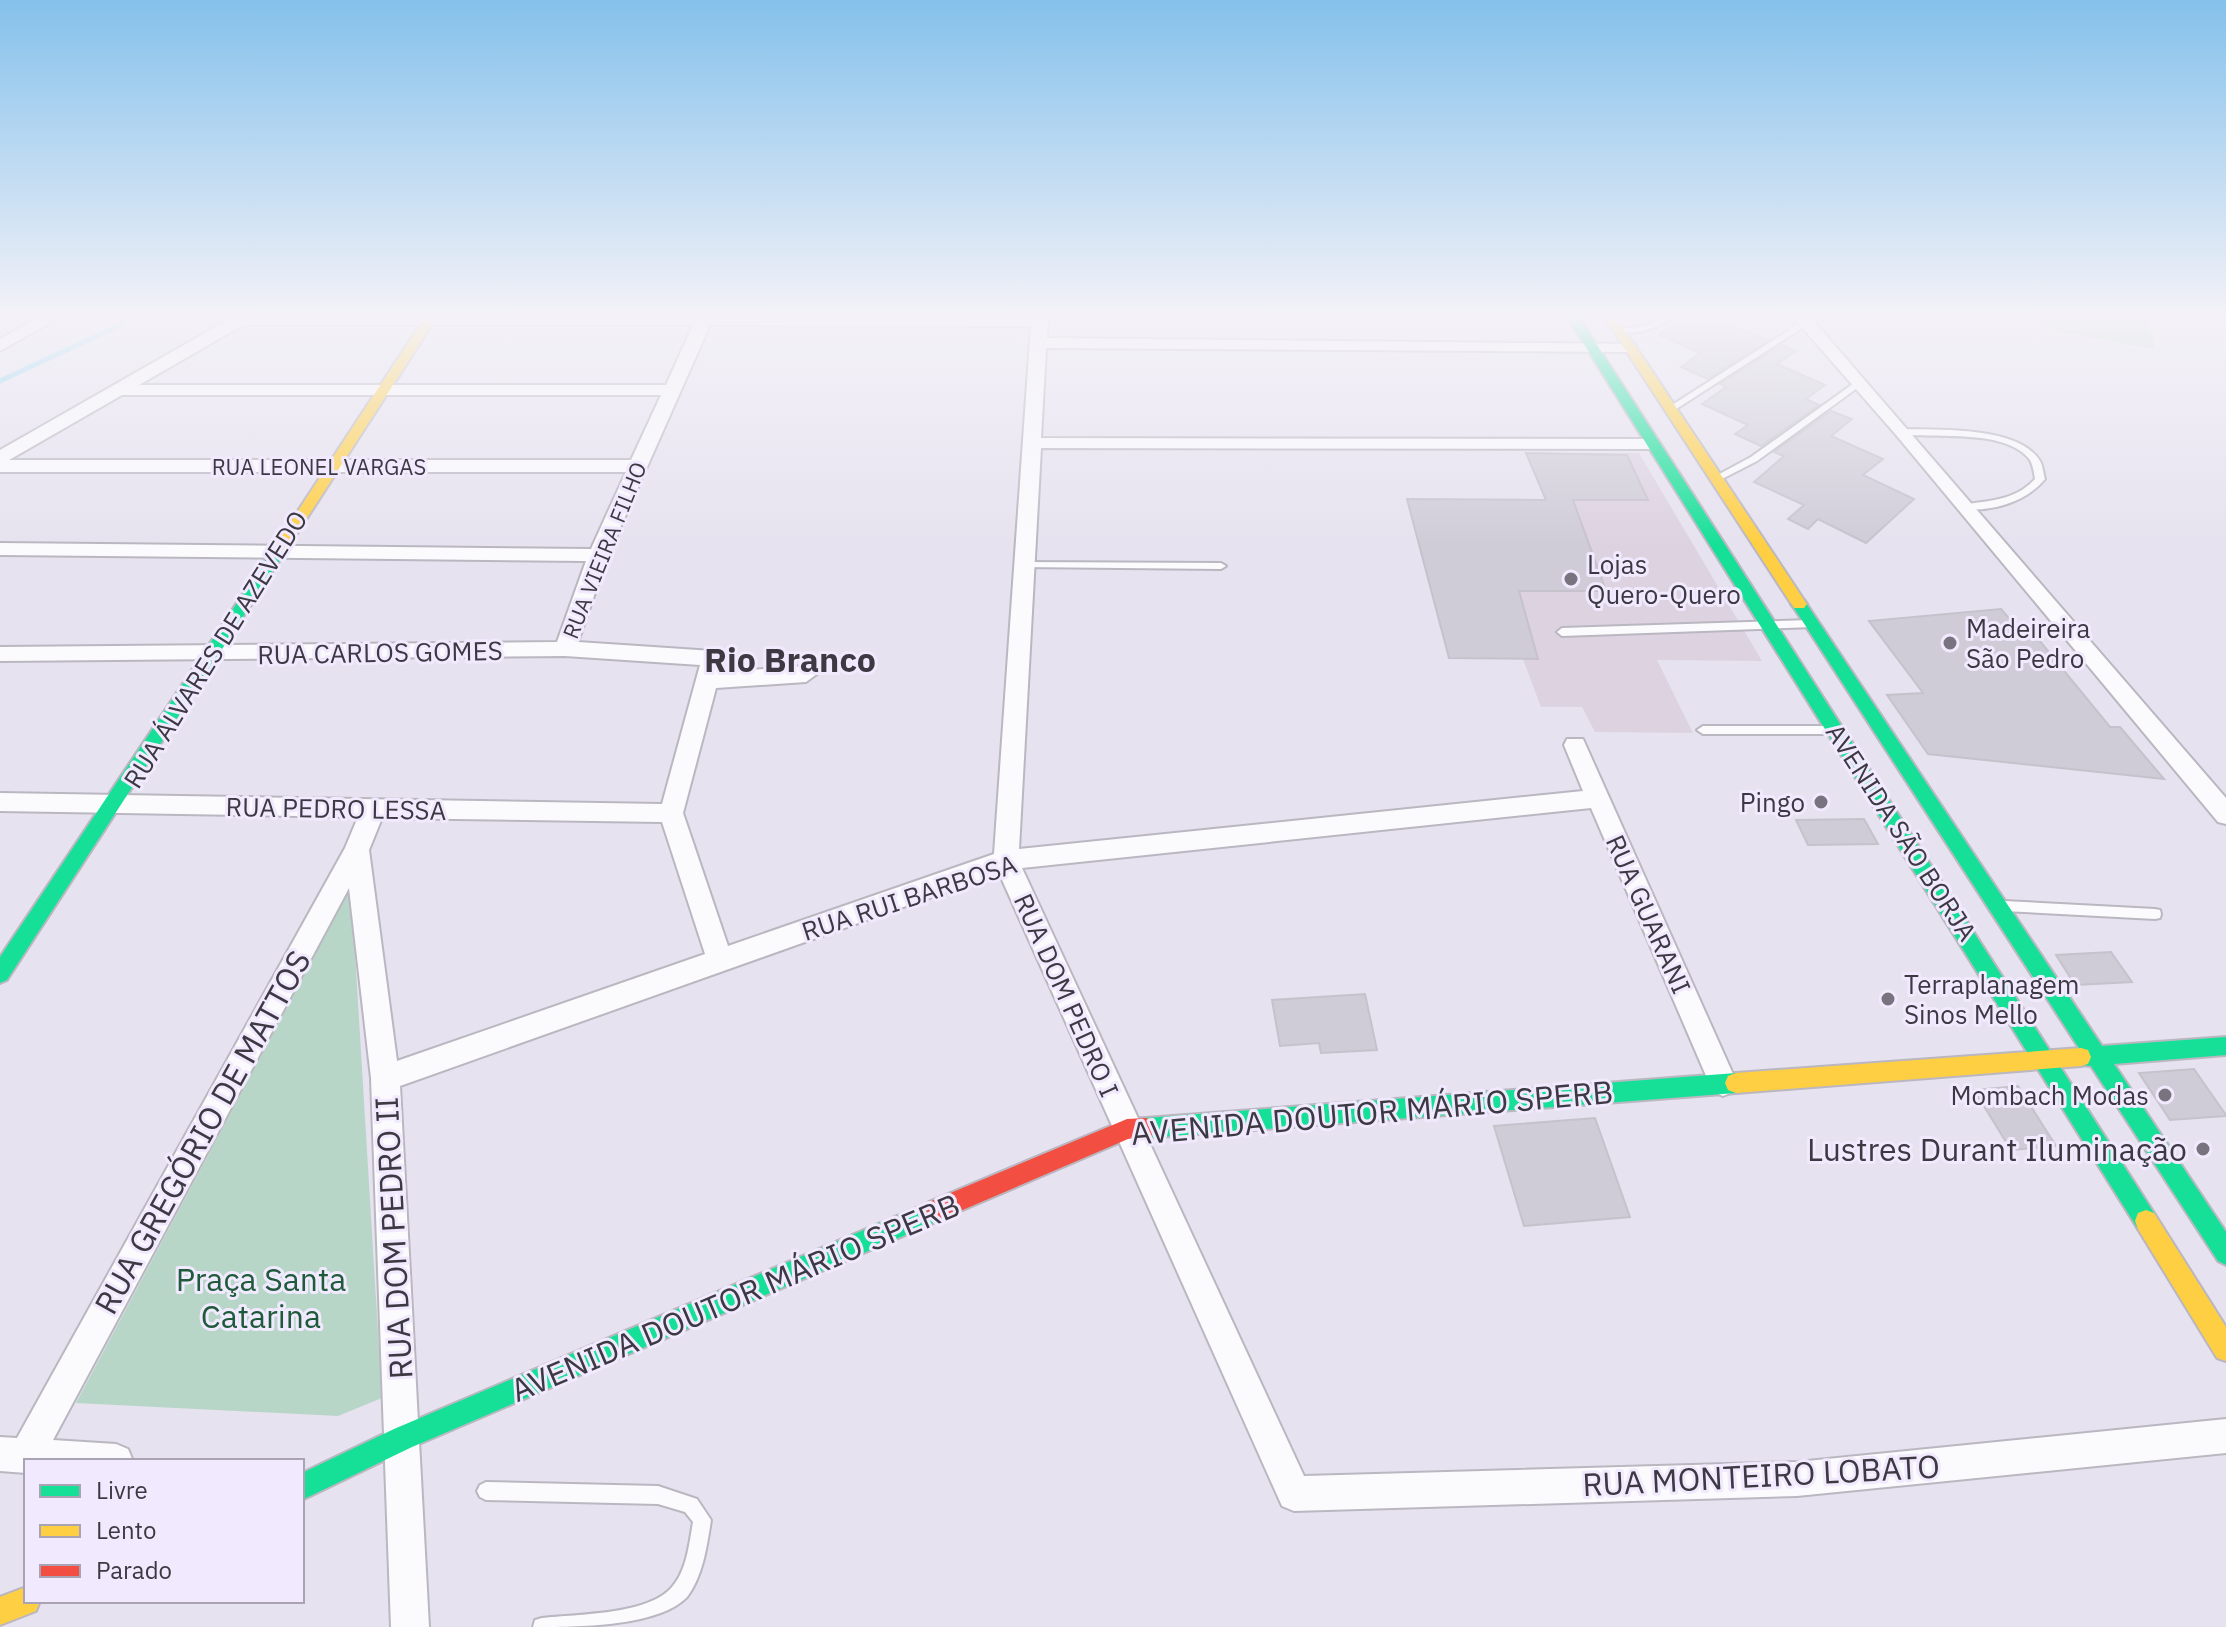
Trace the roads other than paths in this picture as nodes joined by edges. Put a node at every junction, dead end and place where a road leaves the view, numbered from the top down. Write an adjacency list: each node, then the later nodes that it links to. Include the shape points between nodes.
1 (116, 393): 14 (street)
2 (379, 393): 16 (main road, RUA ÁLVARES DE AZEVEDO)
3 (671, 393): 17 (street, RUA VIEIRA FILHO)
4 (1034, 393): 12 (street, RUA DOM PEDRO I)
5 (1620, 393): 13 (main road, AVENIDA SÃO BORJA)
6 (1659, 393): 10 (main road, AVENIDA SÃO BORJA)
7 (1694, 393): 10 (lane)
8 (1845, 393): 18 (lane, via 1754,459)
9 (1866, 393): 11 (street)
10 (1670, 409): 18 (main road, AVENIDA SÃO BORJA)
11 (1903, 432): 19 (street); 19 (lane, via 2009,441 2030,450 2041,465 2040,479 2019,497)
12 (1030, 443): 13 (street); 23 (street, RUA DOM PEDRO I)
13 (1651, 444): 26 (main road, AVENIDA SÃO BORJA)
14 (0, 458)
15 (0, 466): 16 (street, RUA LEONEL VARGAS)
16 (330, 466): 17 (street, RUA LEONEL VARGAS); 21 (main road, RUA ÁLVARES DE AZEVEDO)
17 (637, 466): 22 (street, RUA VIEIRA FILHO)
18 (1717, 478): 25 (main road, AVENIDA SÃO BORJA)
19 (1966, 507): 41 (street)
20 (0, 549): 21 (street)
21 (276, 552): 22 (street); 30 (main road, RUA ÁLVARES DE AZEVEDO)
22 (598, 555): 28 (street, RUA VIEIRA FILHO)
23 (1023, 565): 24 (lane); 43 (street, RUA DOM PEDRO I)
24 (1221, 566)
25 (1811, 624): 26 (lane); 44 (main road, AVENIDA SÃO BORJA)
26 (1769, 626): 27 (lane); 34 (main road, AVENIDA SÃO BORJA)
27 (1562, 632)
28 (565, 649): 30 (street, RUA CARLOS GOMES); 31 (street, RUA CARLOS GOMES)
29 (0, 654): 30 (street, RUA CARLOS GOMES)
30 (209, 654): 38 (main road, RUA ÁLVARES DE AZEVEDO)
31 (710, 670): 32 (street, RUA CARLOS GOMES); 40 (street)
32 (806, 674)
33 (1703, 730): 34 (lane)
34 (1836, 730): 50 (main road, AVENIDA SÃO BORJA)
35 (1575, 745): 36 (street, RUA GUARANI)
36 (1599, 798): 43 (street, RUA RUI BARBOSA); 52 (street, RUA GUARANI)
37 (0, 802): 38 (street, RUA PEDRO LESSA)
38 (116, 806): 39 (street, RUA PEDRO LESSA); 47 (main road, RUA ÁLVARES DE AZEVEDO)
39 (374, 807): 40 (street, RUA PEDRO LESSA); 42 (street, RUA GREGÓRIO DE MATTOS)
40 (671, 813): 46 (street)
41 (2226, 815)
42 (357, 850): 51 (street, RUA DOM PEDRO II); 58 (street, RUA GREGÓRIO DE MATTOS)
43 (1006, 860): 46 (street, RUA RUI BARBOSA); 53 (street, RUA DOM PEDRO I)
44 (1996, 906): 45 (lane); 49 (main road, AVENIDA SÃO BORJA)
45 (2155, 914)
46 (720, 961): 51 (street, RUA RUI BARBOSA)
47 (0, 974)
48 (2226, 1046): 49 (main road, AVENIDA DOUTOR MÁRIO SPERB)
49 (2095, 1057): 50 (main road, AVENIDA DOUTOR MÁRIO SPERB); 54 (main road, AVENIDA SÃO BORJA)
50 (2047, 1059): 52 (main road, AVENIDA DOUTOR MÁRIO SPERB); 55 (main road, AVENIDA SÃO BORJA)
51 (385, 1078): 57 (street, RUA DOM PEDRO II)
52 (1723, 1083): 53 (main road, AVENIDA DOUTOR MÁRIO SPERB)
53 (1127, 1129): 57 (main road, AVENIDA DOUTOR MÁRIO SPERB); 62 (street, RUA DOM PEDRO I)
54 (2226, 1253)
55 (2226, 1349)
56 (2226, 1436): 62 (street, RUA MONTEIRO LOBATO, via 1797,1479)
57 (403, 1438): 60 (main road, AVENIDA DOUTOR MÁRIO SPERB); 65 (street, RUA DOM PEDRO II)
58 (13, 1455): 59 (street)
59 (82, 1459)
60 (311, 1479)
61 (486, 1491): 66 (lane, via 658,1495 691,1505 702,1520 696,1559 680,1594 662,1608)
62 (1294, 1494)
63 (24, 1602): 64 (main road)
64 (0, 1611)
65 (410, 1627)
66 (542, 1627)

